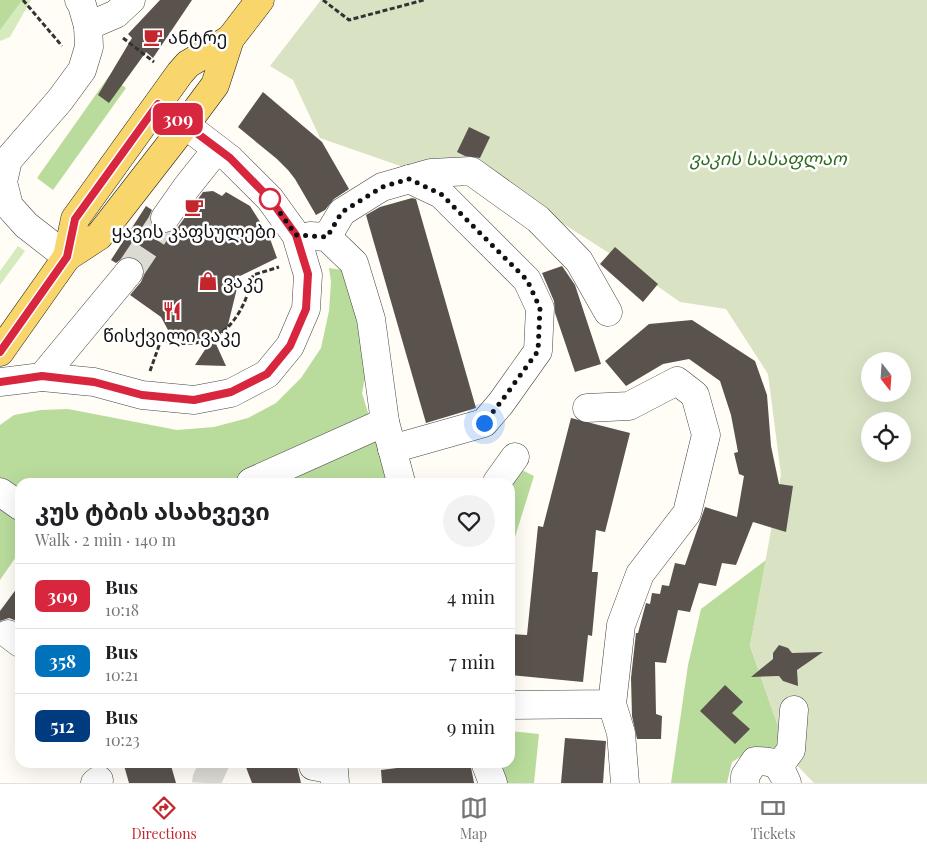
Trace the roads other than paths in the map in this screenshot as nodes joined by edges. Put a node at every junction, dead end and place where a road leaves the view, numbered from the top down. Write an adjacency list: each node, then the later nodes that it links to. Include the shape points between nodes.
1 (79, 0): 4 (street)
2 (131, 0): 4 (street, via 116,14)
3 (260, 0): 5 (main road)
4 (88, 26): 10 (street, via 89,47 82,70 8,160 3,182)
5 (230, 40): 6 (main road, via 188,64); 7 (main road, via 215,84)
6 (158, 104): 7 (street); 14 (main road, via 75,219)
7 (186, 124): 8 (street); 14 (main road, via 100,236)
8 (217, 149): 11 (street); 13 (street, via 270,199)
9 (409, 179): 12 (street, via 382,187 342,212); 16 (street, via 431,173 471,171 538,219 579,261); 22 (street, via 441,194 527,280 540,308 538,351 484,423)
10 (4, 202): 14 (street, via 26,225)
11 (165, 218)
12 (327, 237): 13 (street); 21 (street, via 354,263 371,319)
13 (300, 247): 18 (street, via 308,274 306,309 290,346 267,374 231,392 194,400 142,395 94,382)
14 (67, 257): 17 (main road)
15 (129, 272): 18 (street)
16 (608, 312)
17 (0, 352)
18 (42, 376): 19 (street)
19 (0, 382)
20 (587, 408): 29 (street, via 629,406 677,381 695,395 706,435 687,513 640,574 621,625)
21 (385, 422): 22 (street); 24 (street)
22 (392, 448): 25 (street)
23 (515, 457): 26 (street)
24 (260, 478)
25 (400, 478)
26 (500, 478)
27 (0, 492): 28 (street)
28 (15, 502)
29 (612, 704): 30 (street); 35 (street, via 621,733)
30 (515, 705)
31 (794, 710): 33 (street, via 791,750)
32 (324, 768): 34 (street, via 334,770)
33 (783, 774): 36 (street, via 769,761 755,761 745,776)
34 (335, 783)
35 (625, 783)
36 (745, 783)

